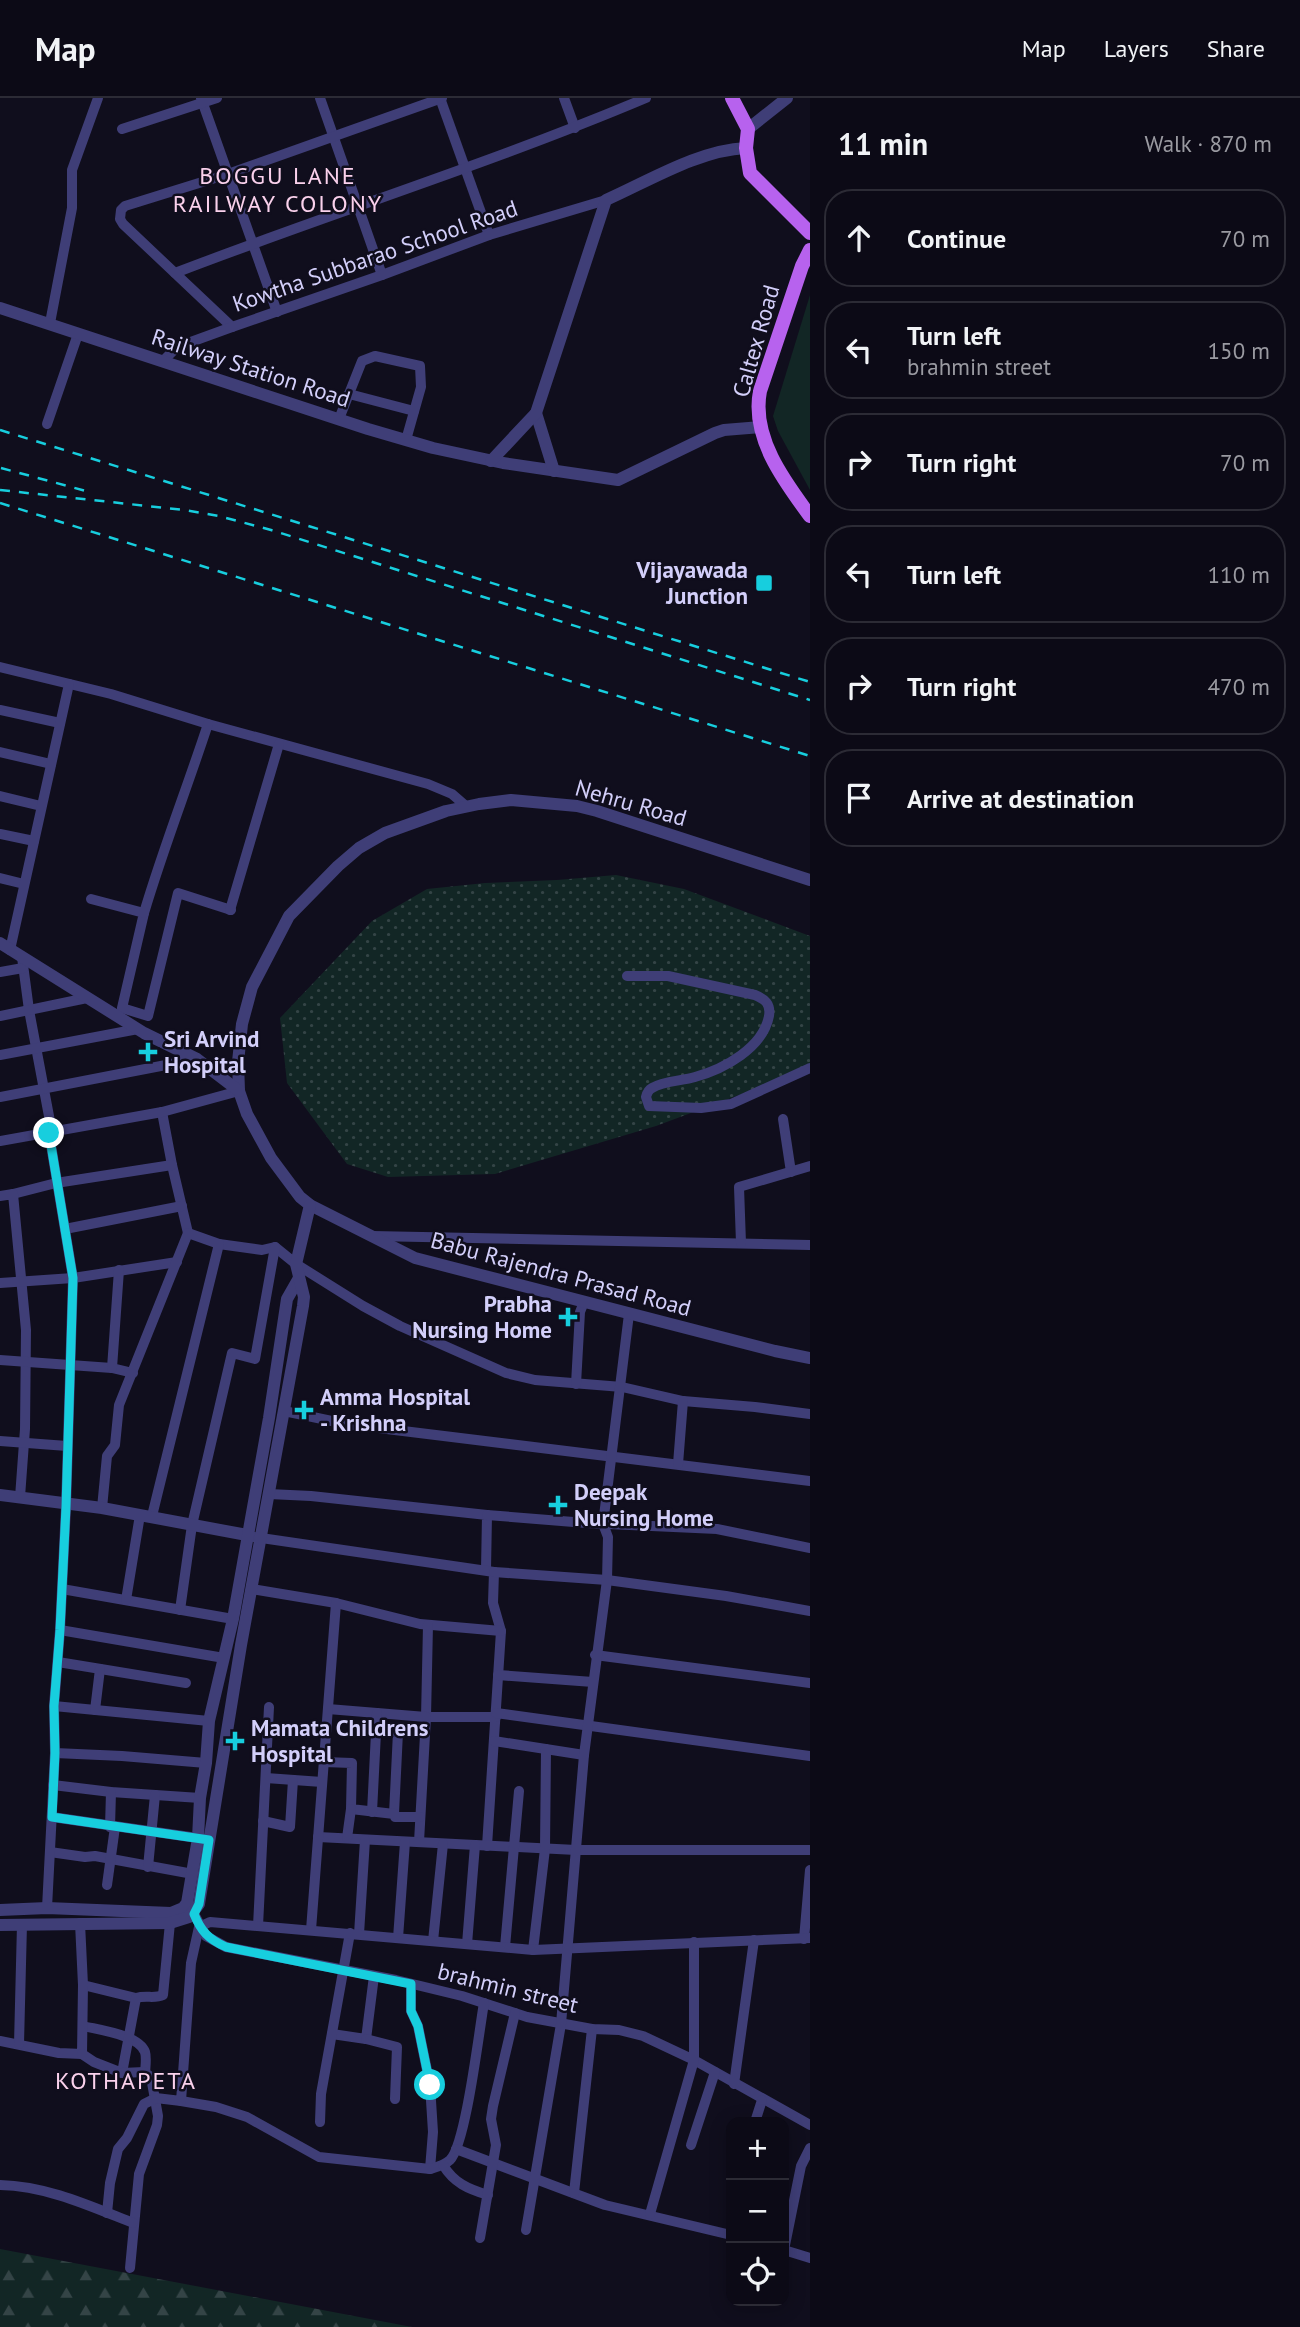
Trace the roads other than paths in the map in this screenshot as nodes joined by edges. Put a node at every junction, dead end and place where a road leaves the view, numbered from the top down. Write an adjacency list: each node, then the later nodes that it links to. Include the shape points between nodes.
1 (98, 98): 27 (street, via 72,170 72,208)
2 (217, 98): 9 (street)
3 (320, 98): 13 (street)
4 (441, 98): 13 (street); 15 (street)
5 (564, 98): 10 (street)
6 (646, 98): 10 (street)
7 (732, 98): 12 (main road)
8 (787, 98): 12 (street)
9 (202, 100): 11 (street); 16 (street)
10 (575, 128): 15 (street)
11 (122, 129)
12 (748, 129): 14 (main road)
13 (333, 135): 16 (street); 18 (street)
14 (746, 148): 17 (street, via 706,155); 19 (main road, via 755,180)
15 (465, 166): 18 (street); 20 (street)
16 (228, 174): 21 (street); 23 (street, Kowtha Subbarao School Road, via 125,206 119,214 123,224)
17 (606, 200): 20 (street, Kowtha Subbarao School Road); 33 (street)
18 (358, 205): 21 (street); 24 (street)
19 (810, 233)
20 (489, 235): 24 (street, Kowtha Subbarao School Road)
21 (253, 243): 23 (street); 26 (street)
22 (809, 252): 36 (main road, Caltex Road, via 760,391)
23 (175, 273): 28 (street, Kowtha Subbarao School Road)
24 (382, 275): 26 (street, Kowtha Subbarao School Road)
25 (0, 307): 27 (street, Railway Station Road)
26 (277, 312): 28 (street, Kowtha Subbarao School Road)
27 (50, 323): 29 (street, Railway Station Road)
28 (232, 327): 30 (street, Kowtha Subbarao School Road, via 177,347)
29 (78, 334): 30 (street, Railway Station Road); 35 (street)
30 (163, 361): 34 (street, Railway Station Road)
31 (349, 394): 32 (street); 32 (street, via 362,361 375,356 420,366 421,387); 34 (street)
32 (414, 411): 37 (street)
33 (536, 413): 38 (street); 39 (street)
34 (339, 419): 37 (street, Railway Station Road)
35 (47, 424)
36 (761, 427): 39 (street, Railway Station Road, via 715,433 618,480); 40 (main road, Caltex Road, via 776,465)
37 (406, 440): 38 (street, Railway Station Road)
38 (491, 461): 39 (street, Railway Station Road)
39 (554, 471)
40 (810, 517)
41 (0, 667): 42 (street)
42 (69, 684): 44 (street); 45 (street)
43 (0, 710): 44 (street)
44 (60, 723): 48 (street)
45 (208, 724): 46 (street); 58 (street)
46 (279, 744): 51 (street, via 428,784 452,794); 58 (street, via 230,910 178,894 148,1016 122,1008)
47 (0, 752): 48 (street)
48 (51, 764): 50 (street)
49 (0, 796): 50 (street)
50 (41, 806): 53 (street)
51 (467, 807): 55 (street, Nehru Road, via 511,800 577,806); 72 (street, Nehru Road, via 385,833 359,848 289,916 252,987 242,1024)
52 (0, 834): 53 (street)
53 (34, 841): 56 (street)
54 (0, 878): 56 (street)
55 (810, 880)
56 (24, 884): 59 (street)
57 (91, 899): 58 (street)
58 (144, 913)
59 (5, 946): 60 (street)
60 (23, 963): 61 (street); 63 (street); 64 (street)
61 (0, 972)
62 (627, 976): 70 (street, via 679,977 755,995 769,1005 769,1017 759,1037 745,1051 709,1072 652,1088 646,1097 649,1106 724,1106)
63 (87, 998): 64 (street); 66 (street)
64 (29, 1010): 65 (street); 67 (street)
65 (0, 1016)
66 (138, 1029): 67 (street); 69 (street)
67 (36, 1048): 68 (street); 71 (street)
68 (0, 1055)
69 (197, 1059): 71 (street); 72 (street)
70 (810, 1068)
71 (44, 1088): 73 (street); 76 (street)
72 (239, 1091): 74 (street); 84 (street, Nehru Road, via 271,1157 291,1188)
73 (0, 1097)
74 (162, 1112): 76 (street); 78 (street)
75 (783, 1119): 80 (street)
76 (51, 1133): 77 (street); 81 (street)
77 (0, 1141)
78 (172, 1165): 81 (street); 85 (street)
79 (810, 1166): 80 (street)
80 (791, 1172): 89 (street, via 739,1187)
81 (56, 1183): 82 (street); 86 (street)
82 (13, 1194): 83 (street); 98 (street)
83 (0, 1196)
84 (310, 1205): 88 (street, Babu Rajendra Prasad Road); 94 (street)
85 (182, 1206): 86 (street); 87 (street)
86 (65, 1229): 96 (street)
87 (188, 1233): 90 (street); 93 (street)
88 (368, 1236): 89 (street); 100 (street, Babu Rajendra Prasad Road, via 415,1258)
89 (741, 1243): 91 (street)
90 (219, 1244): 92 (street, via 262,1250); 124 (street)
91 (810, 1245)
92 (275, 1247): 94 (street); 127 (street, via 255,1359 232,1353)
93 (177, 1262): 95 (street); 107 (street)
94 (296, 1264): 97 (street); 108 (street, via 400,1326 506,1373)
95 (119, 1270): 96 (street); 106 (street)
96 (73, 1278): 98 (street); 105 (street)
97 (299, 1278): 111 (street, via 303,1306); 128 (street, via 288,1299)
98 (22, 1281): 99 (street); 104 (street)
99 (0, 1283)
100 (584, 1302): 101 (street, Babu Rajendra Prasad Road); 108 (street)
101 (629, 1314): 102 (street, Babu Rajendra Prasad Road); 109 (street)
102 (810, 1358)
103 (0, 1360): 104 (street)
104 (25, 1362): 105 (street); 114 (street)
105 (70, 1364): 106 (street); 115 (street)
106 (112, 1368): 107 (street)
107 (133, 1373): 123 (street, via 119,1405 114,1445 107,1456)
108 (576, 1384): 109 (street)
109 (622, 1387): 110 (street); 116 (street)
110 (683, 1401): 112 (street); 117 (street)
111 (284, 1411): 116 (street, via 346,1424); 119 (street)
112 (810, 1414)
113 (0, 1441): 114 (street)
114 (24, 1443): 115 (street); 121 (street)
115 (67, 1446): 122 (street)
116 (612, 1456): 117 (street); 126 (street)
117 (678, 1464): 118 (street)
118 (810, 1480)
119 (269, 1494): 125 (street); 129 (street)
120 (0, 1495): 121 (street)
121 (20, 1497): 122 (street)
122 (66, 1503): 123 (street); 133 (street)
123 (102, 1508): 124 (street)
124 (146, 1515): 127 (street); 135 (street)
125 (487, 1515): 126 (street); 131 (street)
126 (603, 1524): 130 (street, via 717,1529); 132 (street, via 608,1537)
127 (192, 1525): 128 (street); 137 (street)
128 (247, 1535): 129 (street); 139 (street)
129 (261, 1539): 131 (street); 134 (street)
130 (810, 1548)
131 (490, 1571): 132 (street); 142 (street)
132 (607, 1580): 138 (street); 143 (street)
133 (62, 1589): 135 (street); 141 (street)
134 (252, 1589): 136 (street); 185 (street)
135 (126, 1601): 137 (street)
136 (336, 1603): 140 (street); 153 (street)
137 (180, 1610): 139 (street)
138 (810, 1611)
139 (233, 1619): 144 (street)
140 (428, 1625): 142 (street); 157 (street)
141 (60, 1630): 144 (street); 145 (street)
142 (501, 1631): 147 (street)
143 (595, 1655): 148 (street); 150 (street)
144 (224, 1658): 158 (street)
145 (58, 1662): 146 (street); 151 (street)
146 (100, 1669): 149 (street); 154 (street)
147 (498, 1675): 148 (street); 156 (street)
148 (593, 1682): 159 (street)
149 (186, 1683)
150 (810, 1683)
151 (54, 1706): 154 (street); 163 (street)
152 (269, 1707): 168 (street)
153 (328, 1709): 155 (street); 166 (street)
154 (95, 1710): 158 (street)
155 (377, 1713): 157 (street); 160 (street)
156 (496, 1715): 157 (street); 159 (street); 161 (street)
157 (426, 1717): 180 (street)
158 (209, 1721): 167 (street)
159 (588, 1726): 164 (street); 165 (street)
160 (376, 1731): 177 (street); 178 (street, via 398,1732)
161 (494, 1741): 162 (street); 191 (street)
162 (546, 1749): 164 (street); 193 (street)
163 (55, 1753): 167 (street); 171 (street)
164 (584, 1755): 194 (street)
165 (810, 1756)
166 (324, 1762): 170 (street); 176 (street, via 352,1763)
167 (206, 1763): 175 (street)
168 (266, 1778): 169 (street); 181 (street)
169 (293, 1780): 170 (street); 181 (street, via 290,1827)
170 (322, 1782): 184 (street)
171 (53, 1785): 173 (street); 179 (street)
172 (519, 1791): 192 (street)
173 (111, 1792): 174 (street); 182 (street)
174 (156, 1795): 175 (street); 183 (street)
175 (200, 1798): 185 (street)
176 (351, 1809): 177 (street); 186 (street)
177 (372, 1812): 178 (street)
178 (394, 1814): 180 (street)
179 (52, 1817): 182 (street); 196 (street)
180 (420, 1817): 189 (street)
181 (263, 1821): 209 (street)
182 (113, 1827): 183 (street); 197 (street)
183 (153, 1832): 185 (street); 198 (street)
184 (318, 1837): 186 (street); 211 (street)
185 (204, 1839): 200 (street); 204 (street, via 199,1904)
186 (347, 1839): 187 (street)
187 (365, 1840): 188 (street); 212 (street)
188 (405, 1842): 189 (street); 213 (street)
189 (418, 1842): 190 (street)
190 (443, 1843): 191 (street); 216 (street)
191 (481, 1845): 192 (street); 218 (street)
192 (514, 1847): 193 (street); 219 (street)
193 (545, 1849): 194 (street); 221 (street)
194 (576, 1850): 195 (street); 220 (street)
195 (810, 1850)
196 (50, 1852): 197 (street); 202 (street)
197 (109, 1859): 198 (street); 201 (street)
198 (148, 1867): 200 (street)
199 (810, 1870): 214 (street)
200 (193, 1874): 202 (street, via 187,1903 178,1911)
201 (107, 1885)
202 (47, 1908): 203 (street)
203 (0, 1910)
204 (194, 1914): 206 (street); 210 (street)
205 (80, 1923): 206 (street); 208 (street); 225 (street)
206 (170, 1923): 226 (street, via 163,1995)
207 (0, 1924): 208 (street)
208 (22, 1924): 236 (street)
209 (258, 1926): 210 (street, via 215,1921); 211 (street)
210 (199, 1927): 222 (street, brahmin street, via 226,1947); 246 (street, via 191,1963)
211 (311, 1930): 212 (street)
212 (355, 1934): 213 (street); 222 (street)
213 (398, 1938): 216 (street)
214 (807, 1939): 215 (street)
215 (754, 1940): 217 (street); 242 (street)
216 (433, 1941): 218 (street)
217 (694, 1942): 220 (street); 238 (street)
218 (467, 1944): 219 (street)
219 (505, 1947): 221 (street)
220 (566, 1949): 221 (street); 229 (street)
221 (533, 1950)
222 (345, 1970): 223 (street, brahmin street); 232 (street)
223 (374, 1976): 224 (street, brahmin street); 234 (street)
224 (411, 1984): 227 (street, brahmin street); 255 (street, via 411,2011 430,2085)
225 (83, 1985): 226 (street); 230 (street)
226 (136, 1998): 233 (street)
227 (484, 2003): 228 (street, brahmin street); 252 (street)
228 (515, 2013): 229 (street, brahmin street); 253 (street, via 491,2119 496,2137)
229 (561, 2024): 231 (street, brahmin street); 256 (street)
230 (83, 2026): 233 (street); 237 (street)
231 (592, 2029): 238 (street, brahmin street, via 643,2036); 258 (street)
232 (332, 2034): 234 (street); 248 (street)
233 (127, 2037): 240 (street); 241 (street, via 145,2052)
234 (366, 2039): 244 (street, via 397,2047)
235 (0, 2041): 236 (street)
236 (19, 2044): 237 (street)
237 (82, 2054): 240 (street)
238 (694, 2060): 239 (street, brahmin street); 261 (street)
239 (715, 2072): 242 (street, brahmin street); 250 (street)
240 (122, 2073): 241 (street)
241 (145, 2075): 243 (street, via 151,2077)
242 (734, 2084): 245 (street, brahmin street)
243 (156, 2098): 246 (street); 260 (street, via 144,2104 118,2149); 262 (street, via 157,2125 138,2174)
244 (394, 2099)
245 (762, 2099): 247 (street); 249 (street, brahmin street)
246 (181, 2101): 255 (street, via 247,2117 319,2157)
247 (756, 2117)
248 (320, 2122)
249 (810, 2125)
250 (691, 2145)
251 (810, 2148): 266 (street, via 801,2166)
252 (456, 2149): 253 (street); 254 (street)
253 (493, 2162): 256 (street); 259 (street)
254 (443, 2165): 255 (street); 259 (street, via 459,2183)
255 (430, 2169)
256 (536, 2178): 258 (street); 263 (street)
257 (0, 2185): 260 (street, via 34,2188)
258 (573, 2193): 261 (street)
259 (488, 2195): 265 (street)
260 (107, 2213): 262 (street)
261 (650, 2214): 264 (street)
262 (133, 2223): 269 (street)
263 (526, 2230)
264 (726, 2234)
265 (480, 2238)
266 (785, 2243)
267 (789, 2252): 268 (street)
268 (810, 2258)
269 (130, 2268)

